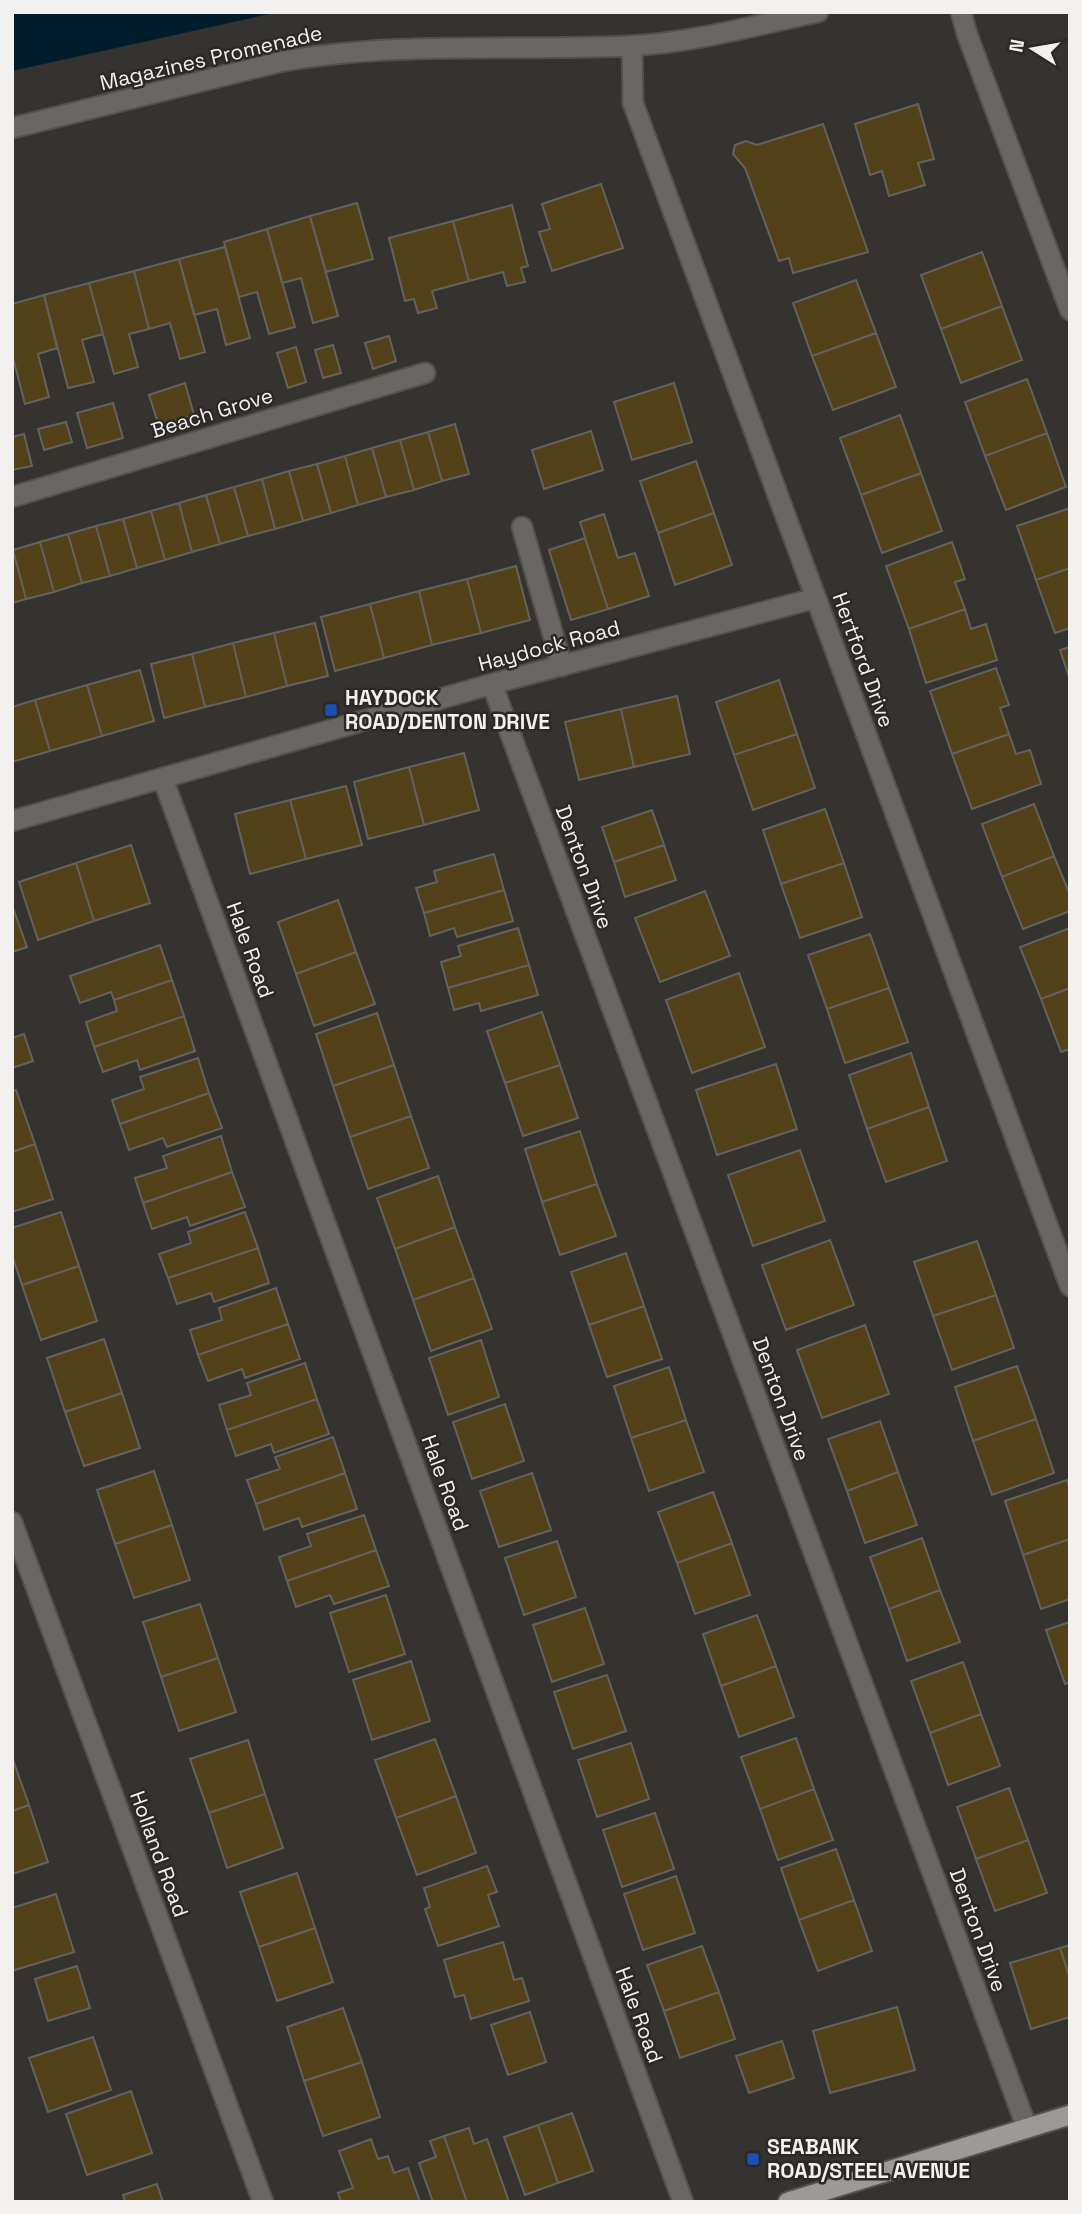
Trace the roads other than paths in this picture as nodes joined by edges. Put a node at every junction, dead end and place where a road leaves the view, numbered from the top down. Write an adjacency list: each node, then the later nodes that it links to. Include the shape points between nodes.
1 (818, 12): 3 (street, Magazines Promenade, via 709,36)
2 (961, 12): 5 (street)
3 (632, 46): 4 (street, Magazines Promenade, via 405,48 318,55); 9 (street, Hertford Drive, via 633,103)
4 (12, 128)
5 (1070, 310)
6 (425, 373): 7 (street, Beach Grove)
7 (12, 498)
8 (522, 527): 10 (street)
9 (816, 598): 10 (street, Haydock Road); 14 (street, Hertford Drive)
10 (562, 666): 11 (street, Haydock Road)
11 (492, 684): 12 (street, Haydock Road); 17 (street, Denton Drive)
12 (163, 779): 13 (street, Haydock Road); 19 (street, Hale Road)
13 (12, 821)
14 (1070, 1286)
15 (12, 1522): 18 (street, Holland Road)
16 (1070, 2115): 17 (main road)
17 (1027, 2129): 20 (main road)
18 (263, 2202)
19 (683, 2202)
20 (788, 2202)

